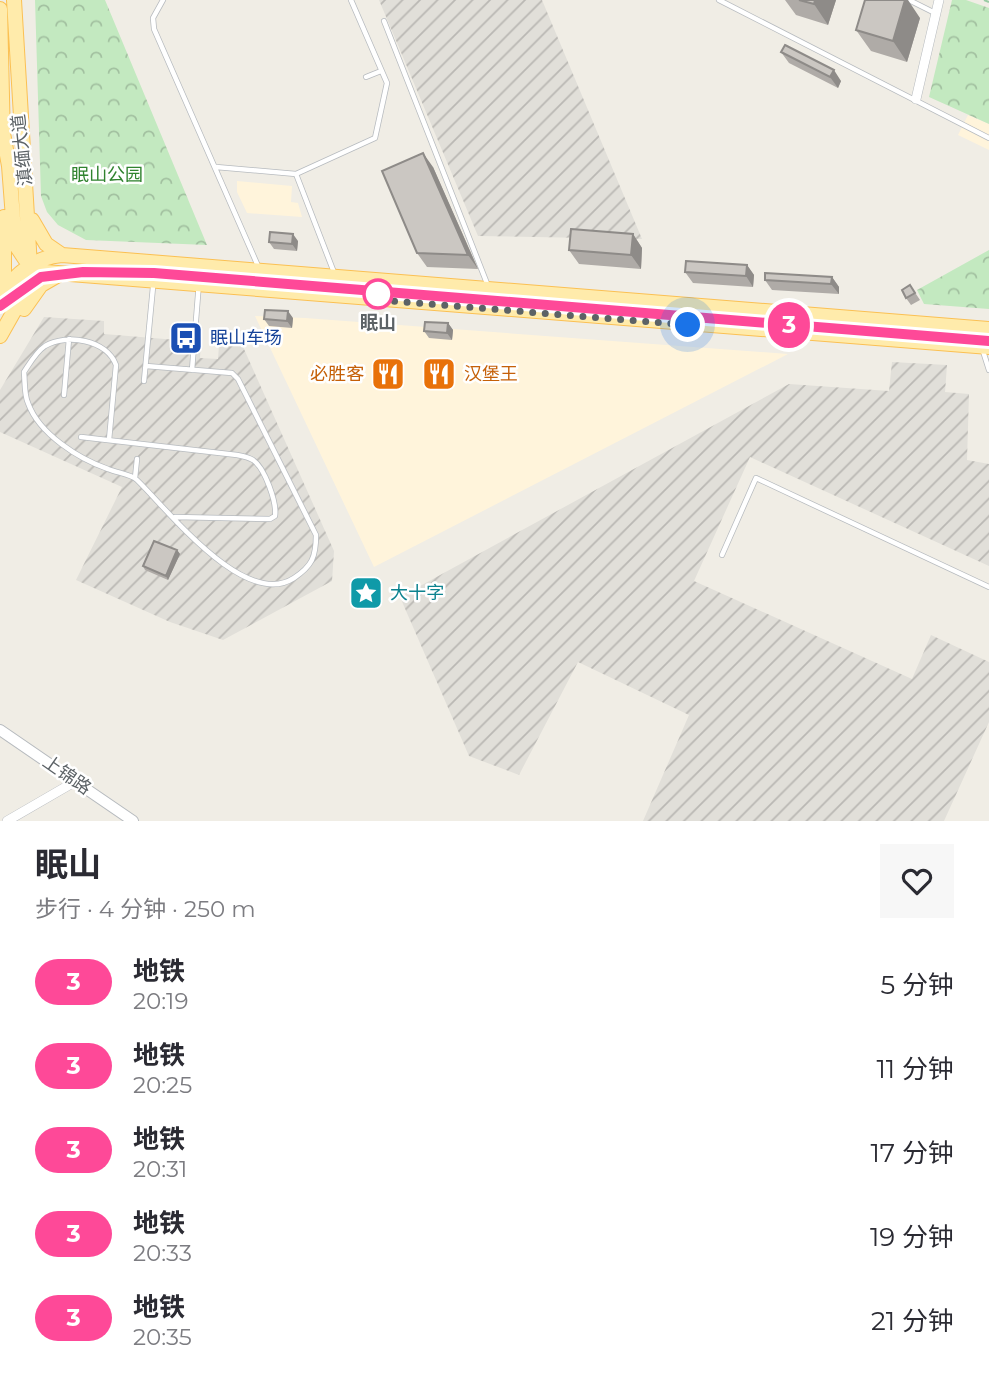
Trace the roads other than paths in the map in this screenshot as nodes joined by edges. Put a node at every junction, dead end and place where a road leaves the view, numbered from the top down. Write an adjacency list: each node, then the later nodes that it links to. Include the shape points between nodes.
1 (13, 0): 18 (main road, 滇缅大道)
2 (163, 0): 16 (lane, via 153,18 154,29)
3 (351, 0): 10 (lane)
4 (719, 0): 12 (lane)
5 (909, 0): 8 (lane)
6 (939, 0): 8 (street)
7 (0, 9): 13 (main road, 滇缅大道)
8 (938, 14): 12 (street)
9 (384, 21): 28 (lane)
10 (381, 71): 11 (lane); 17 (lane, via 387,83 375,138)
11 (366, 77)
12 (916, 99): 14 (lane)
13 (1, 132): 15 (main road); 29 (main road, 滇缅大道)
14 (989, 138)
15 (9, 166): 18 (main road, via 19,218 26,220); 21 (main road, via 15,244)
16 (216, 167): 17 (lane); 23 (lane)
17 (296, 174): 25 (lane)
18 (28, 207): 19 (main road, via 38,233); 21 (main road, 滇缅大道)
19 (62, 255): 20 (main road); 21 (main road)
20 (156, 261): 22 (main road); 26 (lane)
21 (31, 265): 24 (main road); 29 (main road, via 16,275); 31 (main road, 滇缅大道, via 22,298)
22 (200, 265): 23 (main road); 27 (lane)
23 (260, 270): 25 (main road)
24 (60, 274): 26 (main road); 33 (main road, via 41,285)
25 (335, 276): 28 (main road)
26 (153, 281): 27 (main road); 35 (lane)
27 (199, 286): 34 (main road); 36 (lane)
28 (488, 287): 30 (main road)
29 (1, 295)
30 (989, 329)
31 (0, 336)
32 (69, 339): 39 (lane); 41 (lane, via 100,345 112,354 116,365); 43 (lane, via 43,347 24,372 28,404 72,454)
33 (0, 345)
34 (985, 347): 37 (lane)
35 (146, 366): 36 (lane); 38 (lane)
36 (192, 370): 44 (lane, via 232,373 238,379 316,535 316,556 308,569 284,585 254,581 214,559)
37 (989, 370)
38 (144, 381)
39 (64, 395)
40 (81, 437): 41 (lane)
41 (109, 440): 44 (lane, via 252,459 260,467 276,509 270,519)
42 (137, 459): 43 (lane)
43 (135, 478): 44 (lane)
44 (174, 517)
45 (722, 555): 46 (lane, via 756,478)
46 (989, 587)
47 (0, 730): 48 (street, 上锦路)
48 (76, 781): 49 (street); 50 (street, 上锦路)
49 (7, 821)
50 (133, 821)

